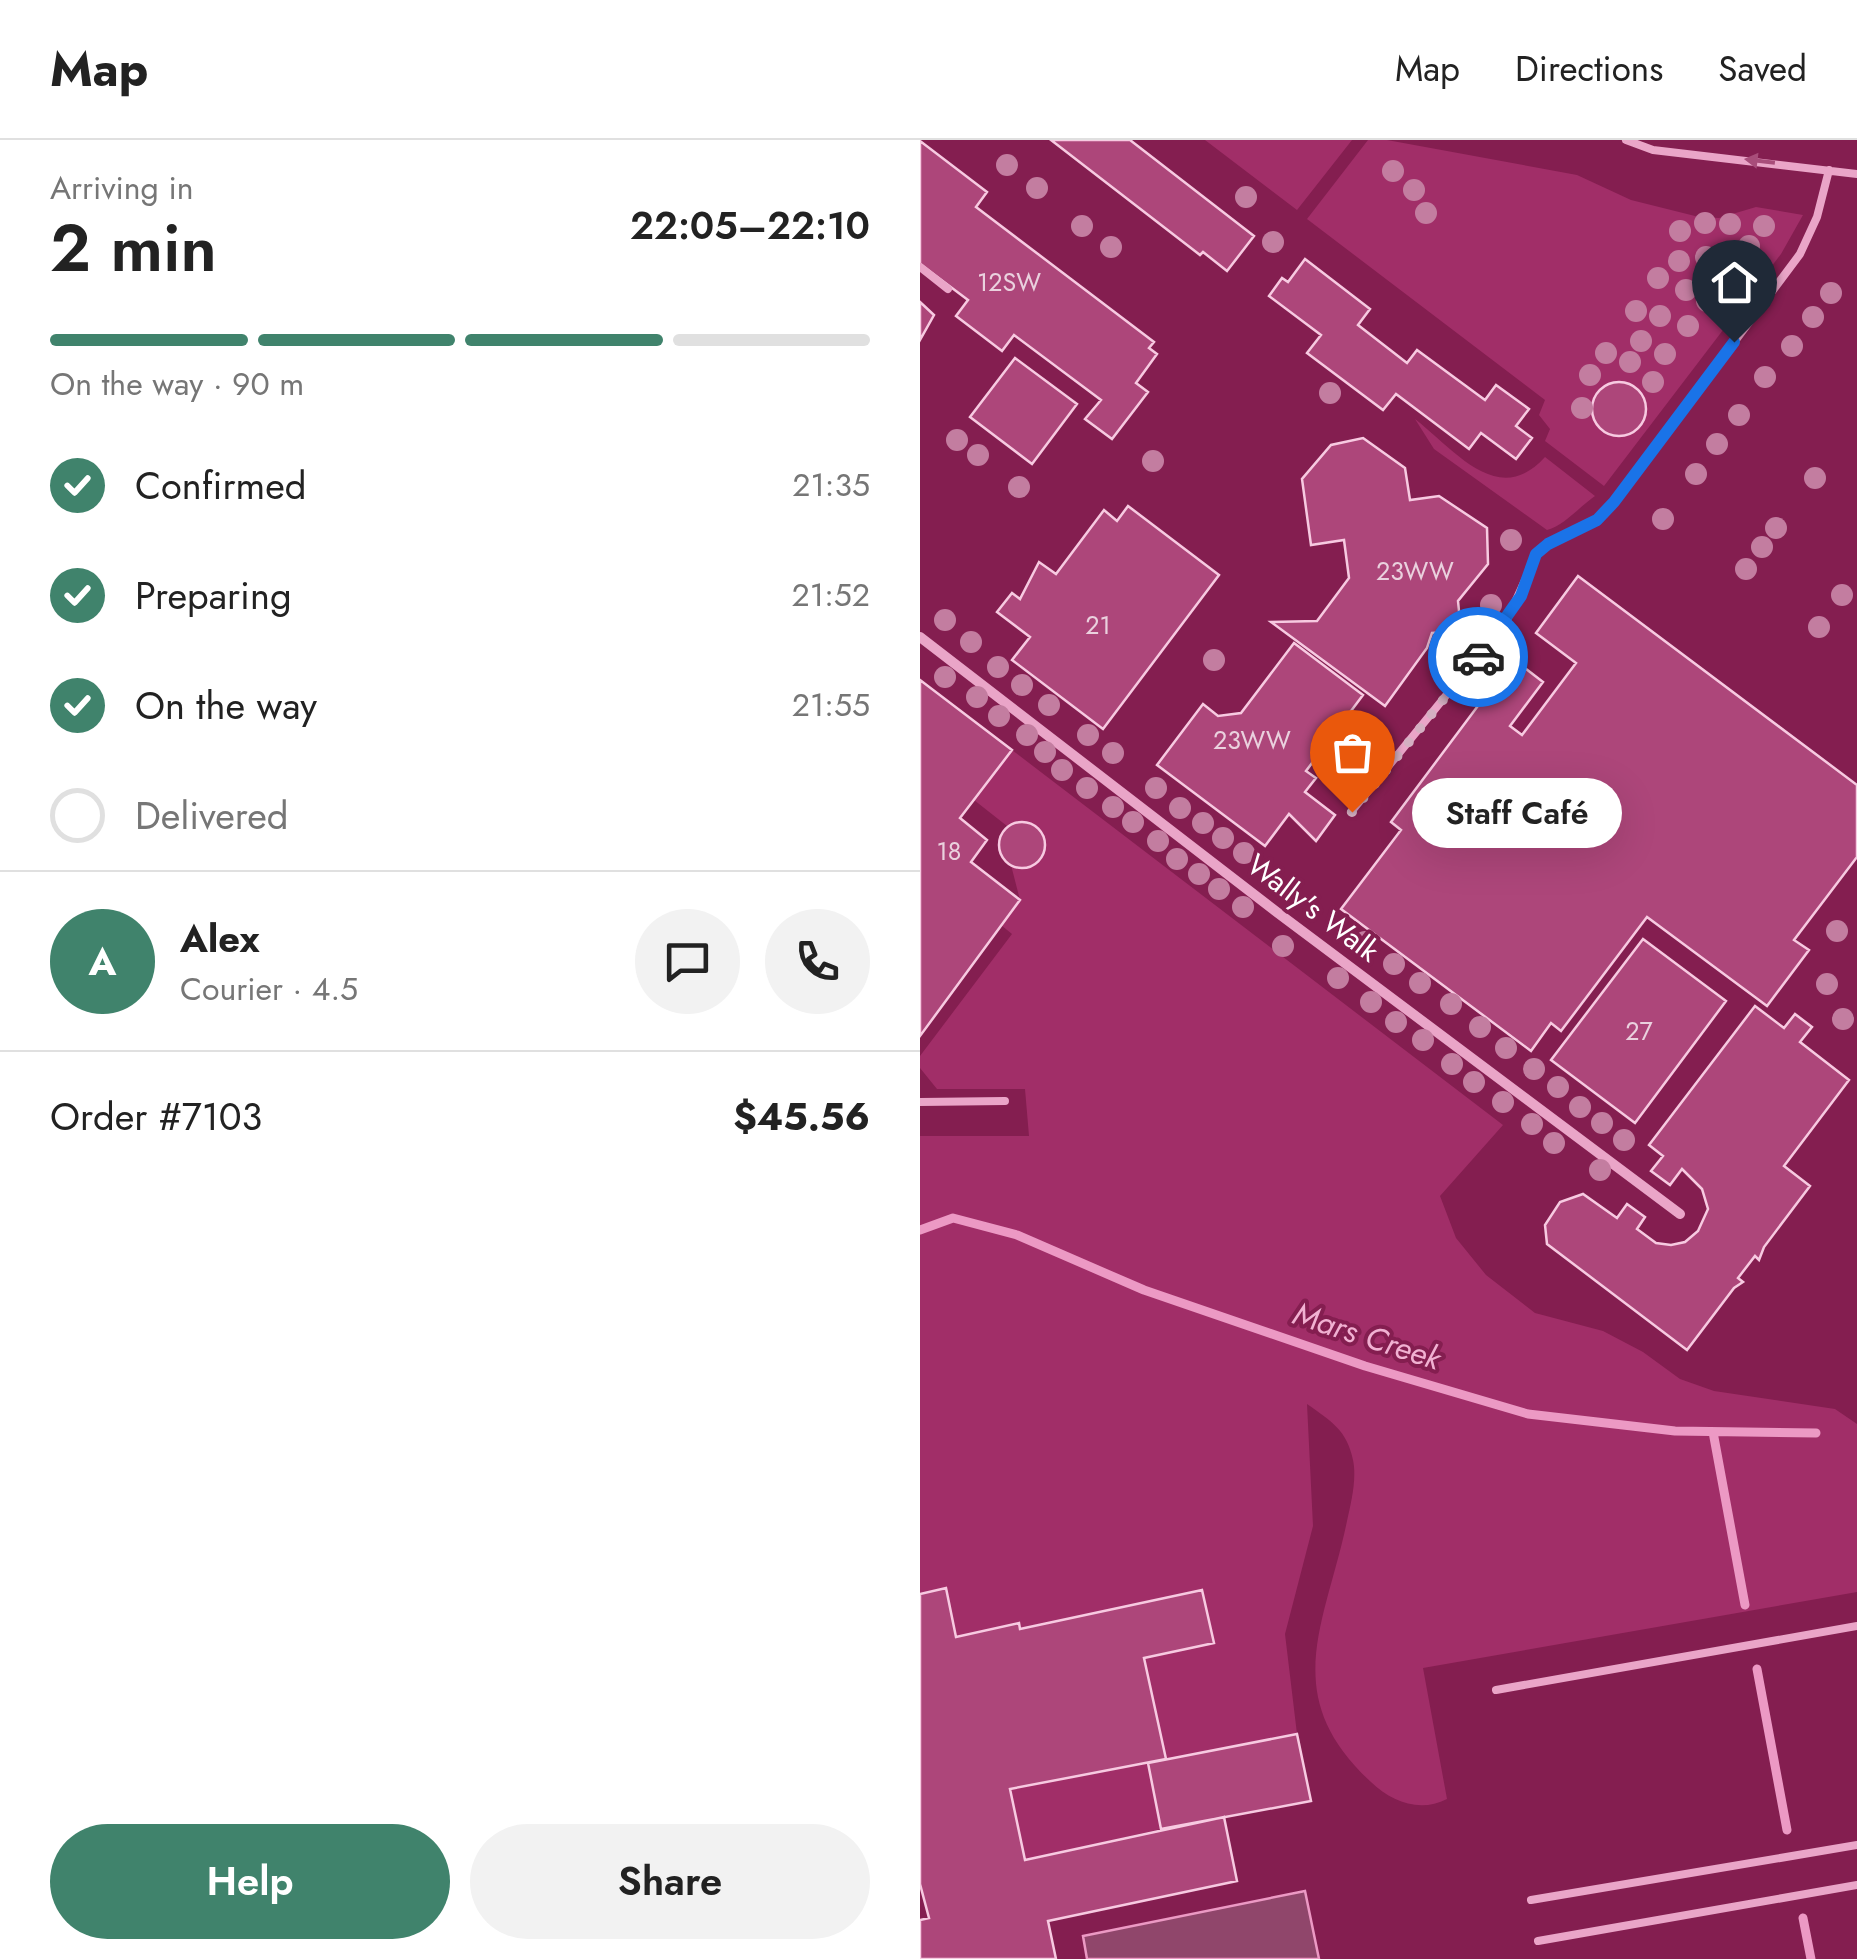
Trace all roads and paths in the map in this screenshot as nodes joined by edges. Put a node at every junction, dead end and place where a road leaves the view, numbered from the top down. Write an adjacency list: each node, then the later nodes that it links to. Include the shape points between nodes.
1 (1626, 140): 2 (lane, one-way to 1, via 1654,150)
2 (1830, 170): 3 (lane); 7 (lane, via 1800,254 1635,476 1597,520 1536,554 1506,622)
3 (1857, 174)
4 (920, 267): 5 (lane)
5 (948, 289)
6 (920, 637): 10 (street, Wally's Walk)
7 (1352, 812)
8 (1005, 1101): 9 (lane)
9 (920, 1102)
10 (1680, 1214)
11 (1857, 1626): 12 (lane)
12 (1496, 1690)
13 (1857, 1845): 15 (lane)
14 (1857, 1884): 16 (lane)
15 (1531, 1900)
16 (1538, 1941)

